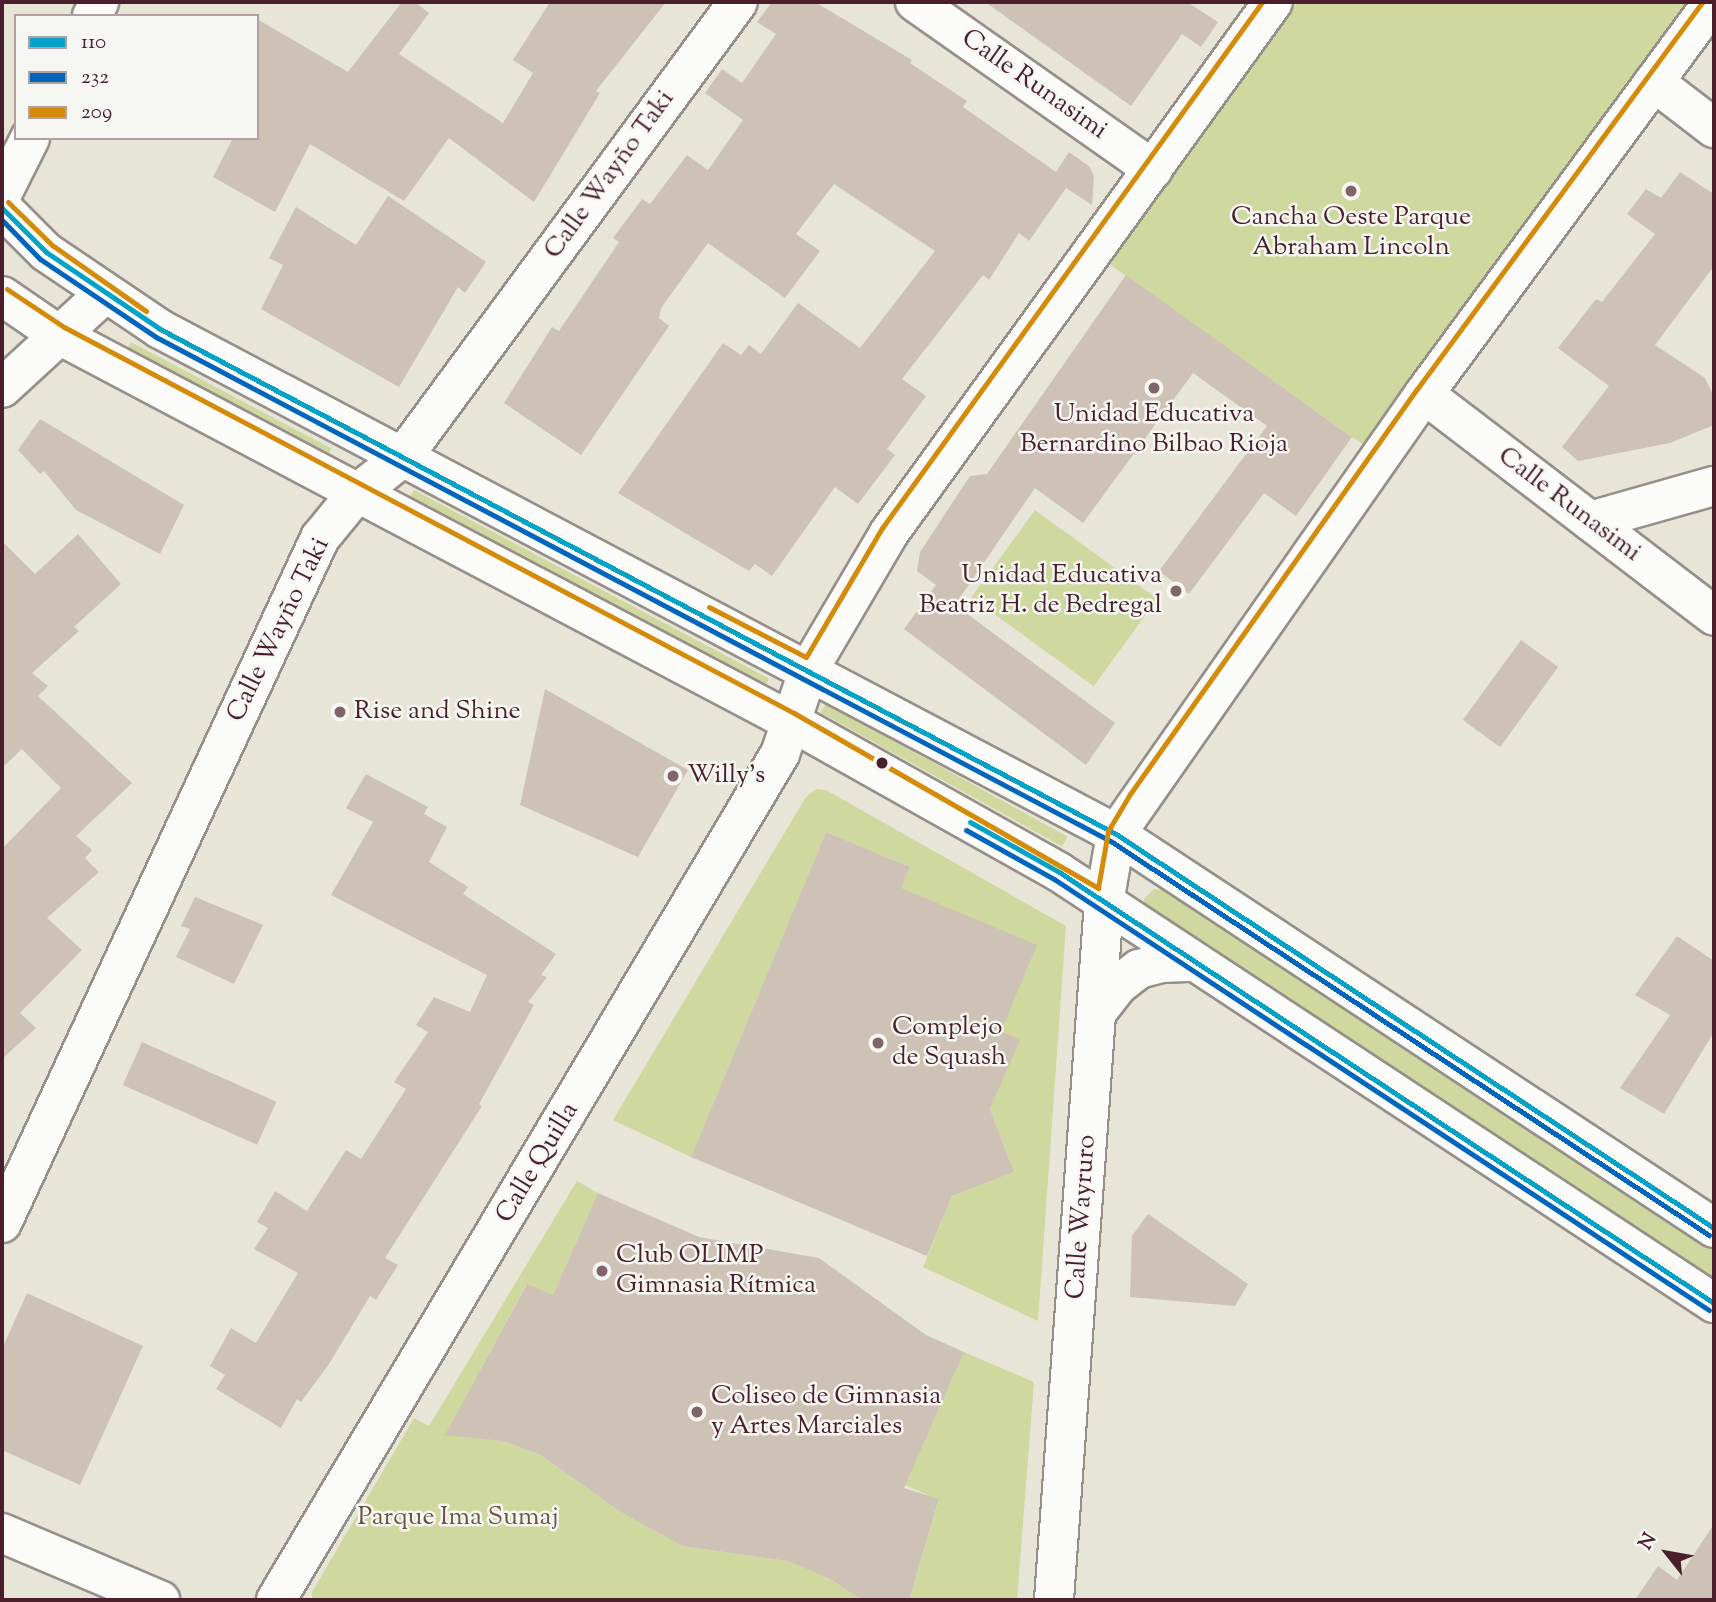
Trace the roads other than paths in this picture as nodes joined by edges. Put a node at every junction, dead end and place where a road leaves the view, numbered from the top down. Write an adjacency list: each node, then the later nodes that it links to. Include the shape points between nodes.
1 (738, 2): 16 (main road, Calle Wayño Taki)
2 (915, 2): 8 (main road, Calle Runasimi)
3 (1273, 2): 8 (main road, Calle Quilla)
4 (1713, 2): 5 (main road)
5 (1654, 82): 6 (main road); 15 (main road)
6 (1714, 128)
7 (29, 140): 9 (main road)
8 (1153, 169): 21 (main road, Calle Quilla, via 889,533)
9 (2, 194)
10 (2, 208): 11 (main road, via 46,252)
11 (103, 295): 13 (main road); 16 (main road)
12 (2, 296): 13 (main road)
13 (59, 335): 14 (main road); 18 (main road)
14 (2, 388)
15 (1424, 394): 19 (main road, Calle Runasimi); 23 (main road)
16 (402, 458): 18 (main road, Calle Wayño Taki); 21 (main road)
17 (1714, 486): 19 (main road)
18 (356, 494): 22 (main road); 27 (main road, Calle Wayño Taki, via 320,538)
19 (1590, 521): 20 (main road, Calle Runasimi)
20 (1714, 616)
21 (809, 669): 22 (main road, Calle Quilla); 23 (main road)
22 (790, 721): 24 (main road, via 1059,872); 32 (main road, Calle Quilla, via 773,766)
23 (1116, 834): 24 (main road, Calle Wayruro); 28 (main road)
24 (1104, 903): 25 (main road); 26 (main road, Calle Wayruro)
25 (1194, 962): 26 (main road, via 1139,969 1117,986); 29 (main road)
26 (1097, 1012): 33 (main road, Calle Wayruro)
27 (2, 1223)
28 (1714, 1228)
29 (1714, 1303)
30 (2, 1533): 31 (main road)
31 (160, 1600)
32 (276, 1600)
33 (1054, 1600)

